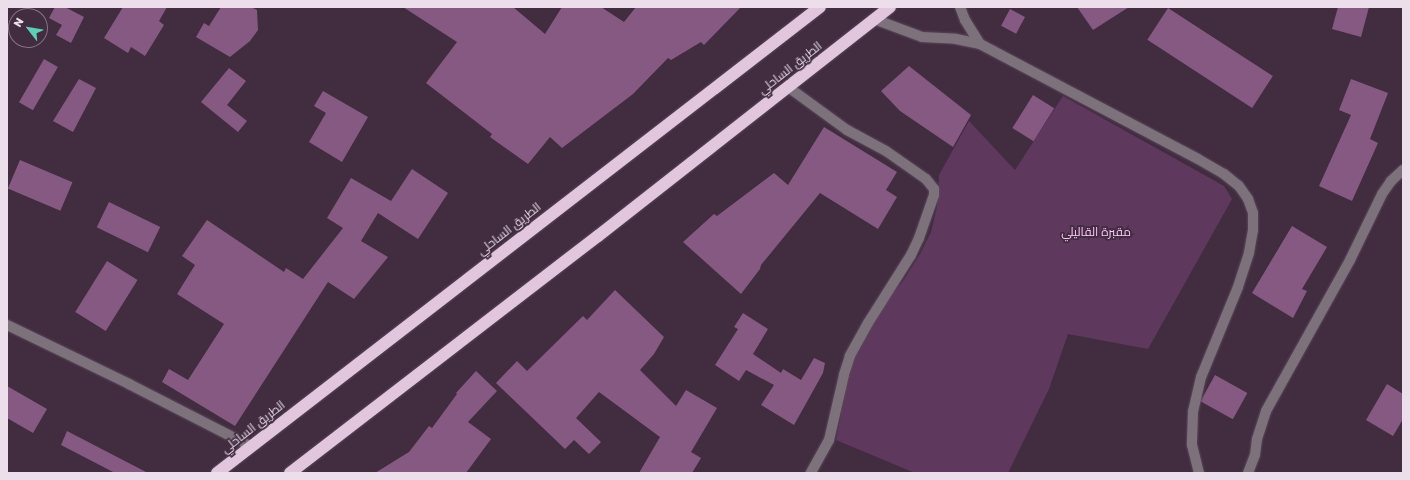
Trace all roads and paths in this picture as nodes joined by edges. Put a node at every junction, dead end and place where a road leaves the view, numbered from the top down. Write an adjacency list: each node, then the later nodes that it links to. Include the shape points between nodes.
1 (820, 7): 9 (highway, الطريق الساحلي)
2 (890, 7): 4 (highway, الطريق الساحلي)
3 (960, 7): 5 (street)
4 (874, 19): 5 (street, via 922,37 956,39); 6 (highway, الطريق الساحلي)
5 (980, 44): 13 (street, via 1198,159 1224,174 1239,186 1248,198 1253,213 1249,253 1238,287 1201,377 1193,412 1192,445)
6 (788, 87): 11 (highway, الطريق الساحلي); 12 (street, via 847,130 886,151 926,179 934,189 933,203 911,255 850,356 829,440)
7 (1403, 170): 14 (street, via 1382,194 1350,260 1266,411)
8 (7, 325): 9 (street)
9 (250, 446): 10 (highway, الطريق الساحلي)
10 (216, 473)
11 (290, 473)
12 (811, 473)
13 (1199, 473)
14 (1248, 473)

